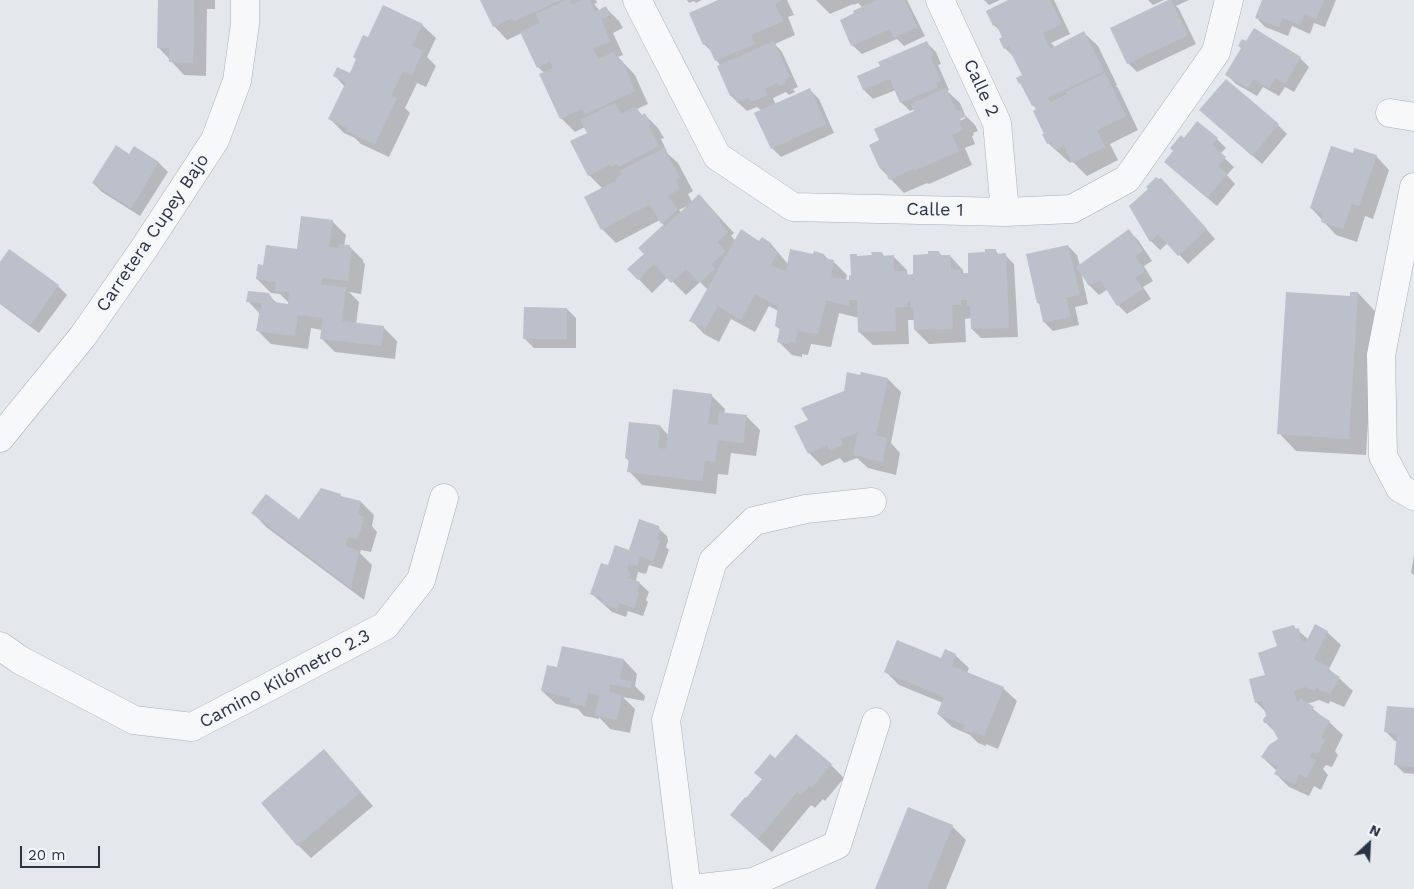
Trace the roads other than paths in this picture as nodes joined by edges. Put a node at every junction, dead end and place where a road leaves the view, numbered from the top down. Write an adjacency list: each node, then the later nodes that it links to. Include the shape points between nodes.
1 (245, 0): 7 (street, Carretera Cupey Bajo, via 237,81 215,140 83,336)
2 (637, 0): 6 (street, Calle 1, via 717,156 794,207)
3 (940, 0): 6 (street, Calle 2, via 998,123)
4 (1229, 0): 6 (street, Calle 1, via 1216,52 1127,178 1072,209)
5 (1414, 187): 8 (street, via 1381,355 1383,456 1400,488)
6 (1005, 212)
7 (0, 438)
8 (1414, 496)
9 (444, 498): 11 (street, Camino Kilómetro 2.3, via 421,580 385,626 192,727 134,720 20,660)
10 (872, 502): 13 (street, via 806,509 754,521 713,561 666,720)
11 (0, 646)
12 (876, 722): 14 (street, via 837,845 753,882)
13 (687, 889)
14 (693, 889)

